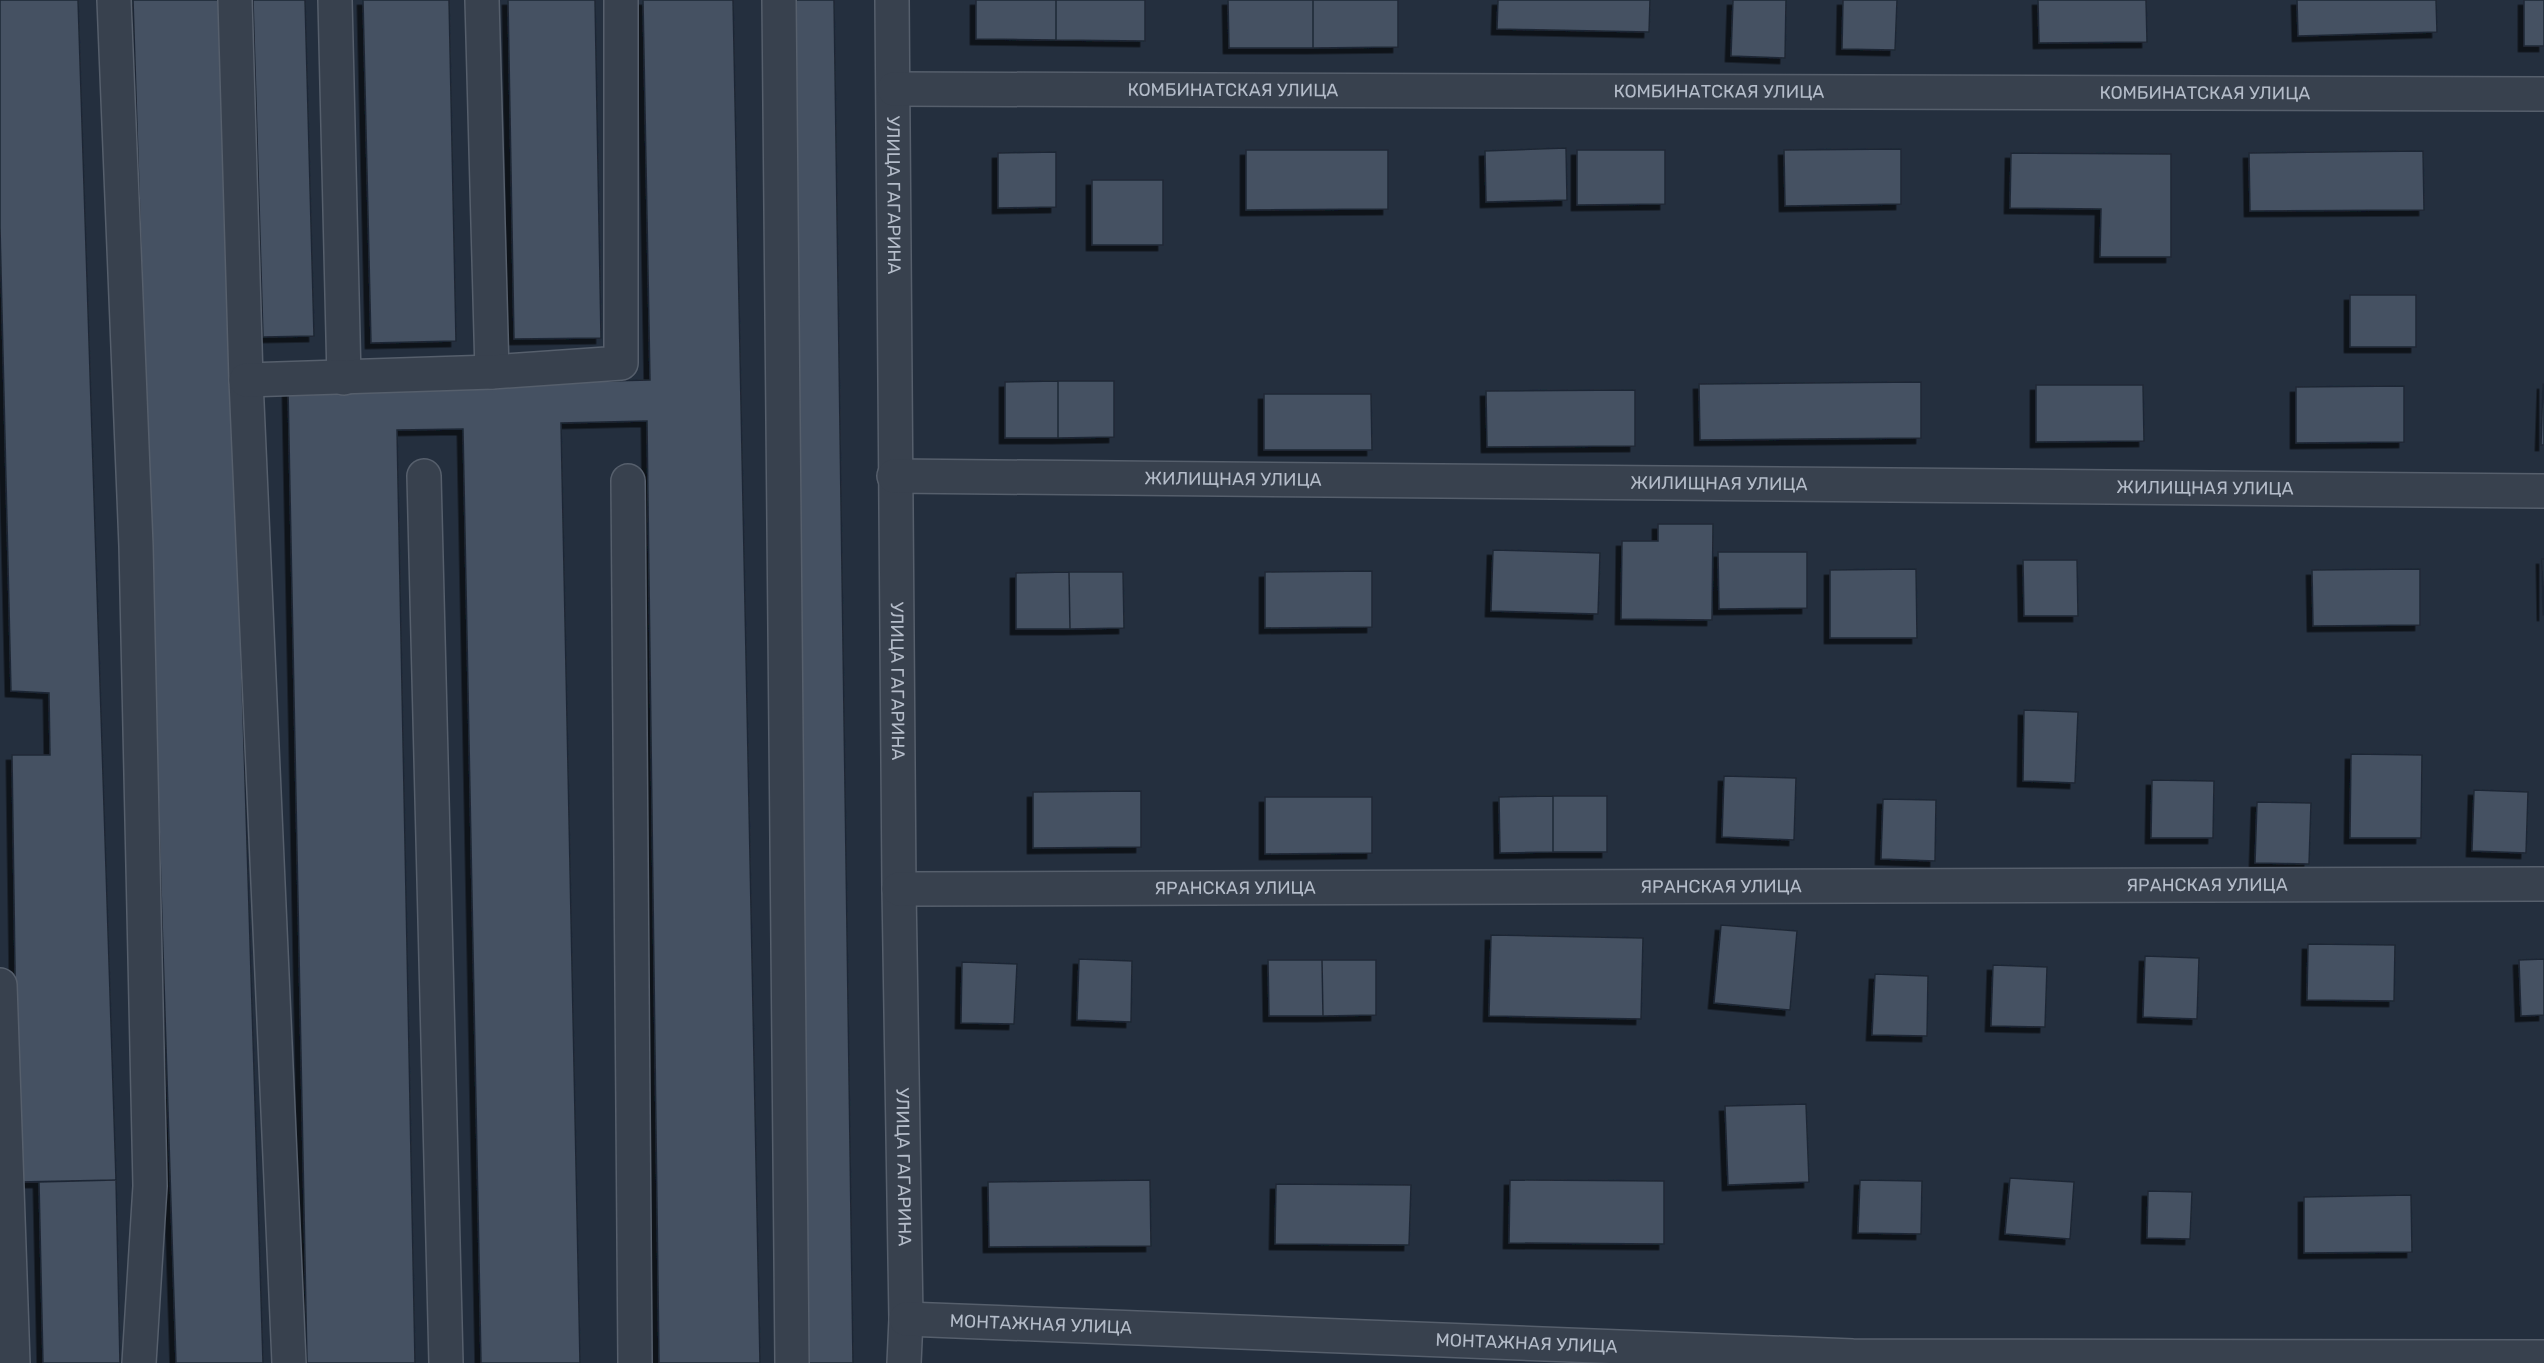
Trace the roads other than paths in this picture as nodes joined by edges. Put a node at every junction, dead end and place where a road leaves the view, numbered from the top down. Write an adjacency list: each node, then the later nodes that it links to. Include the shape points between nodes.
1 (114, 0): 24 (street, via 136,546 150,1185)
2 (235, 0): 12 (street)
3 (335, 0): 11 (street)
4 (482, 0): 10 (street)
5 (621, 0): 10 (street, via 621,363)
6 (779, 0): 28 (street)
7 (892, 0): 8 (street, УЛИЦА ГАГАРИНА)
8 (894, 89): 9 (street, КОМБИНАТСКАЯ УЛИЦА); 14 (street, УЛИЦА ГАГАРИНА)
9 (2544, 94)
10 (492, 372): 11 (street)
11 (344, 378): 12 (street)
12 (246, 380): 25 (street)
13 (424, 476): 26 (street)
14 (894, 477): 16 (street, ЖИЛИЩНАЯ УЛИЦА); 18 (street, УЛИЦА ГАГАРИНА)
15 (628, 481): 27 (street)
16 (2544, 491)
17 (2544, 884): 18 (street, ЯРАНСКАЯ УЛИЦА)
18 (899, 889): 20 (street, УЛИЦА ГАГАРИНА)
19 (0, 985): 23 (street)
20 (906, 1319): 22 (street, МОНТАЖНАЯ УЛИЦА); 29 (street, УЛИЦА ГАГАРИНА)
21 (2544, 1357): 22 (street, МОНТАЖНАЯ УЛИЦА)
22 (1853, 1360)
23 (13, 1363)
24 (139, 1363)
25 (289, 1363)
26 (446, 1363)
27 (635, 1363)
28 (792, 1363)
29 (904, 1363)

